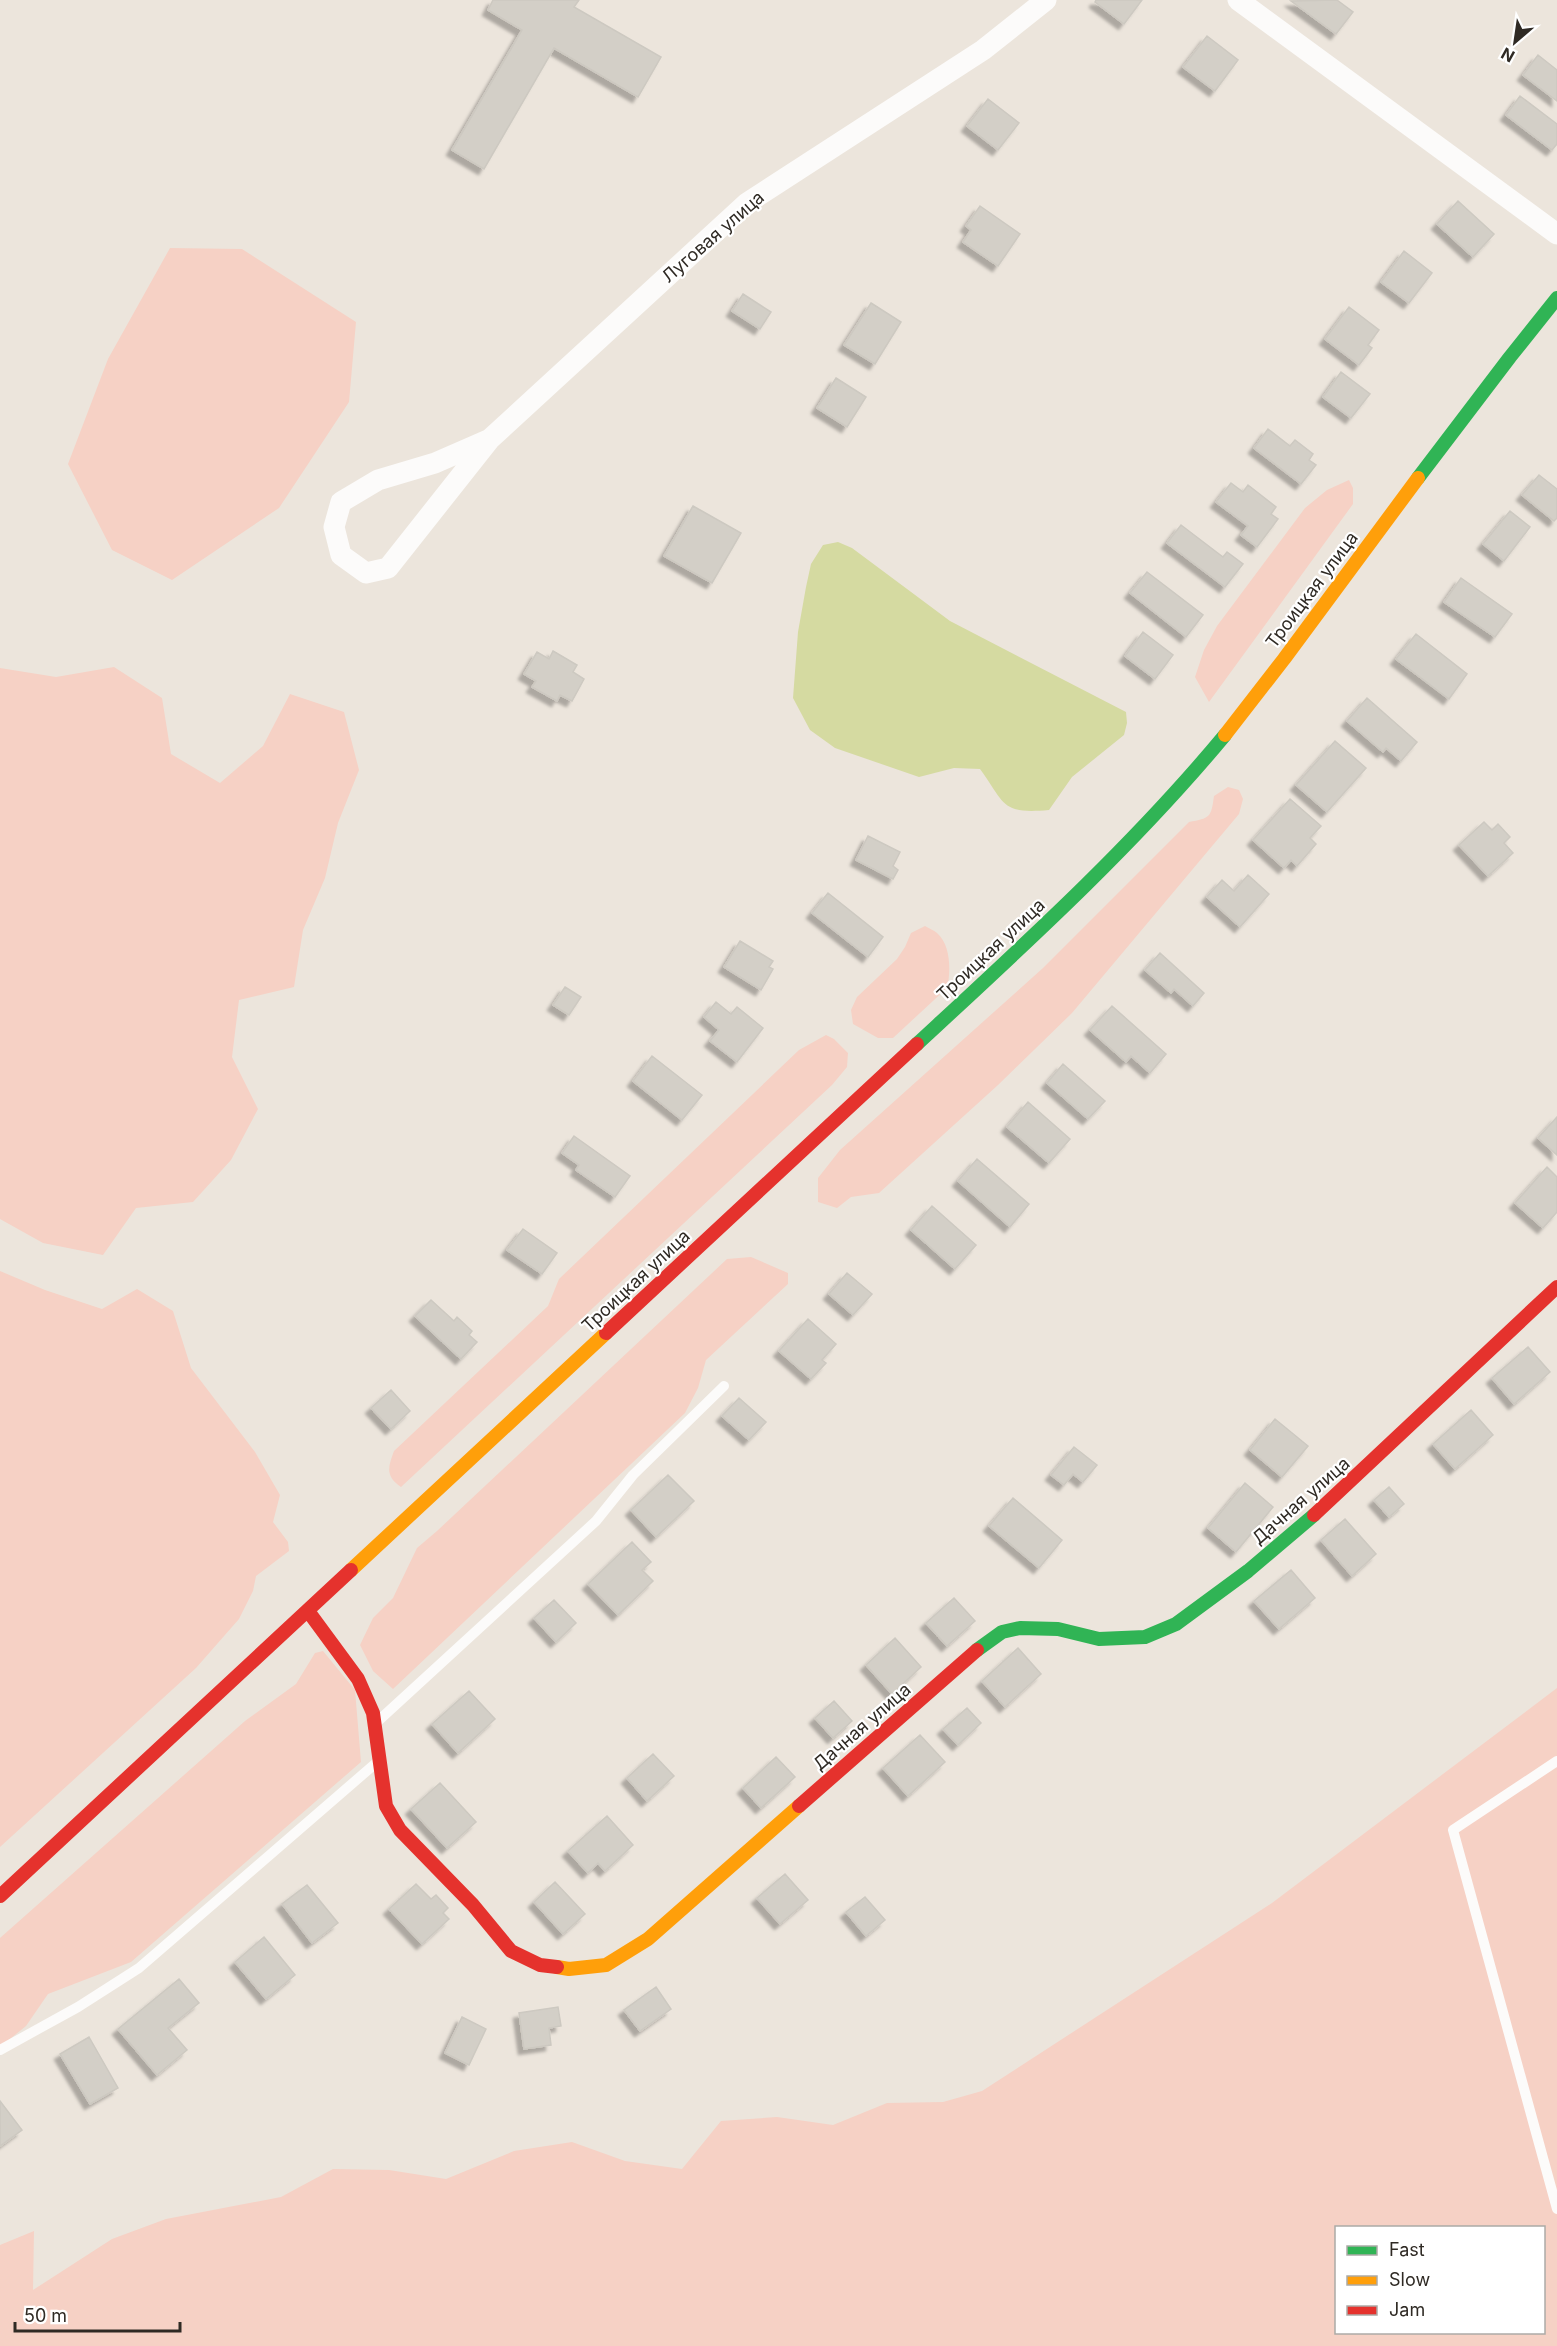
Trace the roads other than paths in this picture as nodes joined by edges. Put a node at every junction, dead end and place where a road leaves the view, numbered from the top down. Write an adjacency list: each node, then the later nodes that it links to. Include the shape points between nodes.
1 (1046, 0): 5 (street, Луговая улица, via 983,50 747,203)
2 (1238, 0): 3 (street)
3 (1557, 234)
4 (1557, 298): 8 (main road, Троицкая улица, via 1253,699 1174,794 1002,965)
5 (490, 439): 5 (street, Луговая улица, via 435,463 378,480 341,502 334,527 341,555 366,573 388,568)
6 (1557, 1287): 10 (main road, Дачная улица, via 1329,1502 1248,1571 1176,1624 1145,1636 1099,1639 1058,1629 1020,1628 1002,1632 648,1939 606,1965 569,1969 540,1965 511,1951 400,1830 386,1806)
7 (724, 1386): 9 (lane, via 633,1475 596,1521)
8 (309, 1611): 9 (main road, Дачная улица, via 358,1679); 12 (main road, Троицкая улица)
9 (375, 1724): 10 (main road, Дачная улица)
10 (381, 1759): 13 (lane, via 139,1968)
11 (1557, 1761): 14 (lane, via 1453,1830)
12 (0, 1896)
13 (0, 2050)
14 (1552, 2172): 15 (lane)
15 (1557, 2209)

